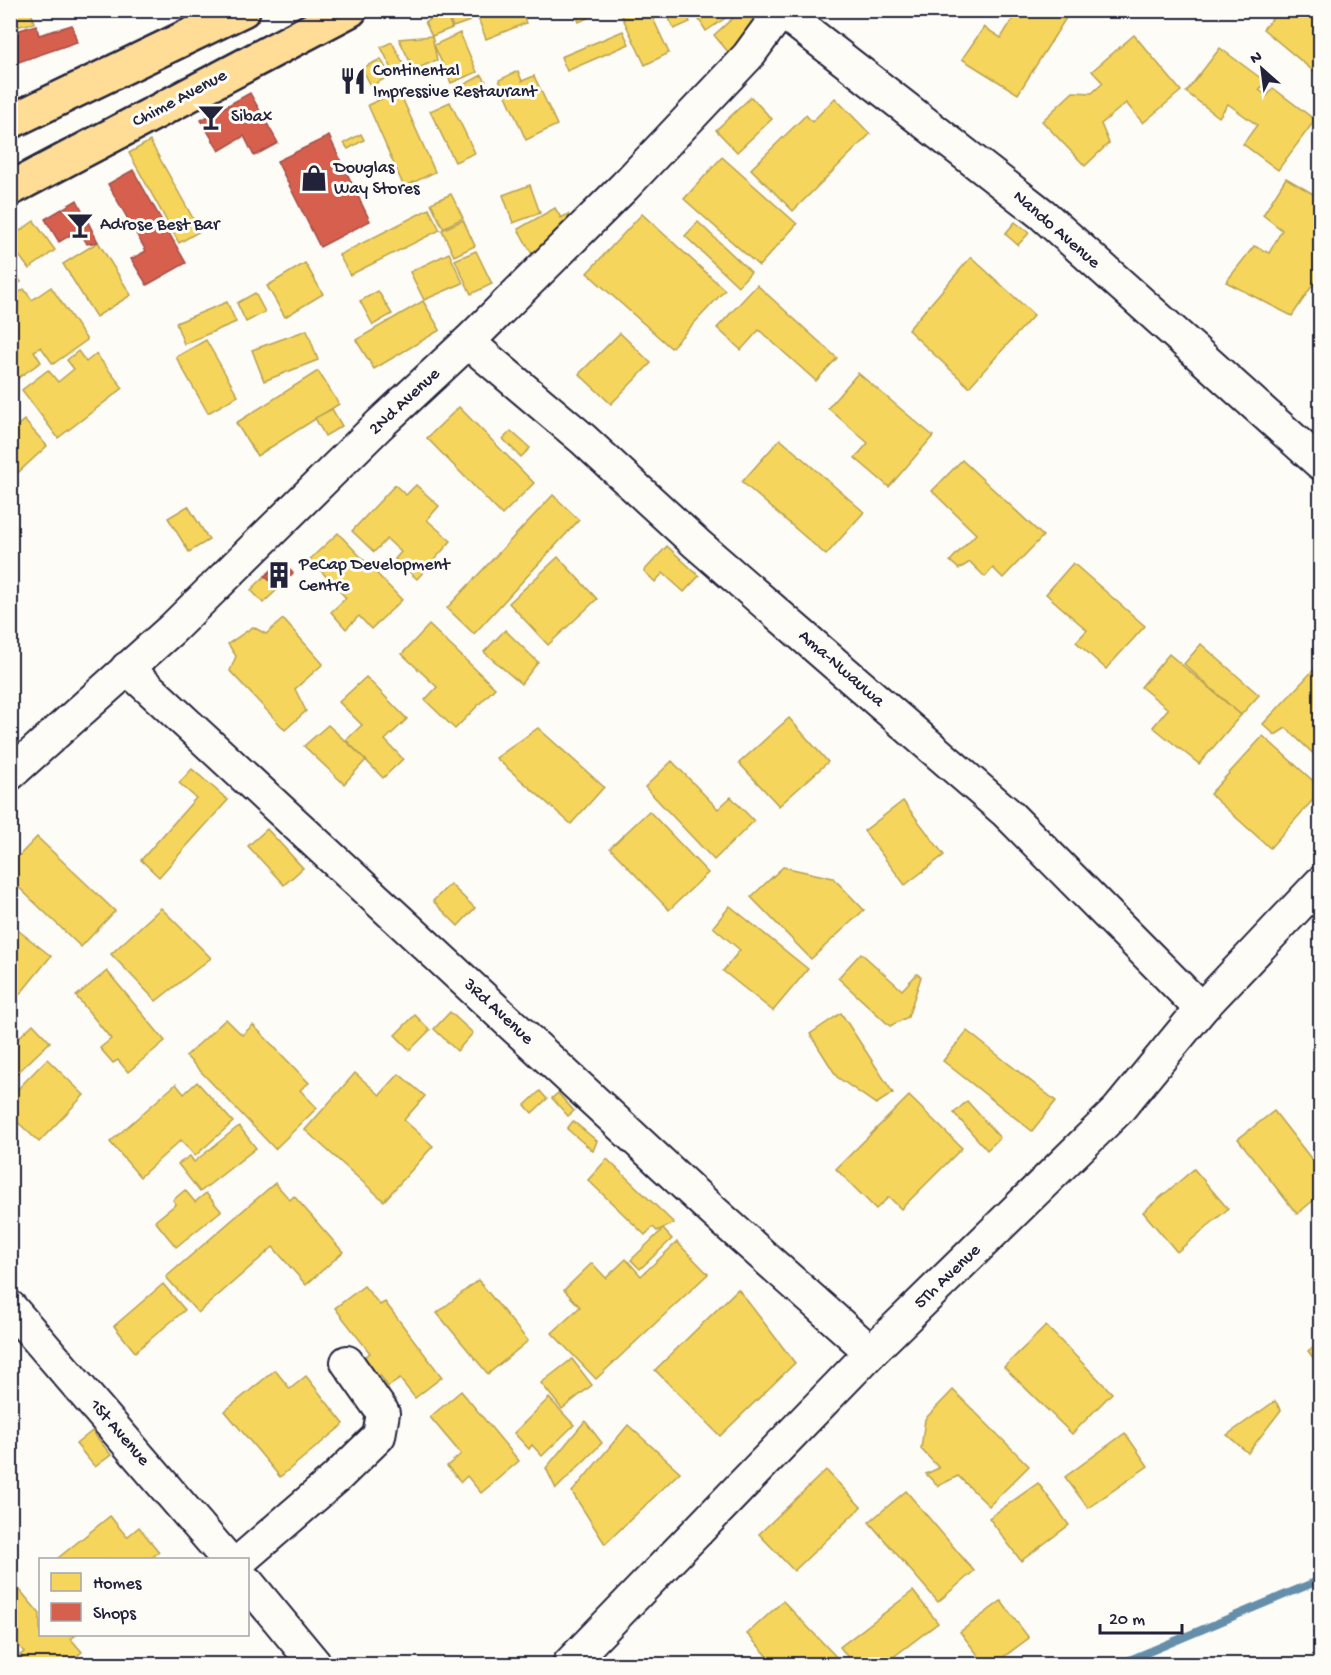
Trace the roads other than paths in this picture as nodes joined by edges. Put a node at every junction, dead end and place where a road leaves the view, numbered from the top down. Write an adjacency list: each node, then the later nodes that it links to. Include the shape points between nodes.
1 (243, 10): 4 (main road)
2 (350, 10): 6 (main road, Chime Avenue)
3 (781, 11): 7 (street, 2Nd Avenue, via 748,56); 8 (street, Nando Avenue, via 1042,214)
4 (207, 19): 5 (main road)
5 (10, 122)
6 (10, 189)
7 (468, 342): 9 (street, 2Nd Avenue); 12 (street, Ama-Nwauwa, via 1007,813)
8 (1320, 463)
9 (127, 668): 10 (street, 2Nd Avenue); 14 (street, 3Rd Avenue, via 713,1211)
10 (10, 774)
11 (1320, 883): 12 (street, 5Th Avenue)
12 (1201, 1009): 14 (street, 5Th Avenue, via 1118,1110)
13 (10, 1307): 16 (street, 1St Avenue)
14 (871, 1352): 20 (street, 5Th Avenue)
15 (347, 1362): 17 (street, via 383,1413 380,1436)
16 (226, 1558)
17 (243, 1558)
18 (249, 1584): 19 (street)
19 (315, 1665)
20 (569, 1665)

